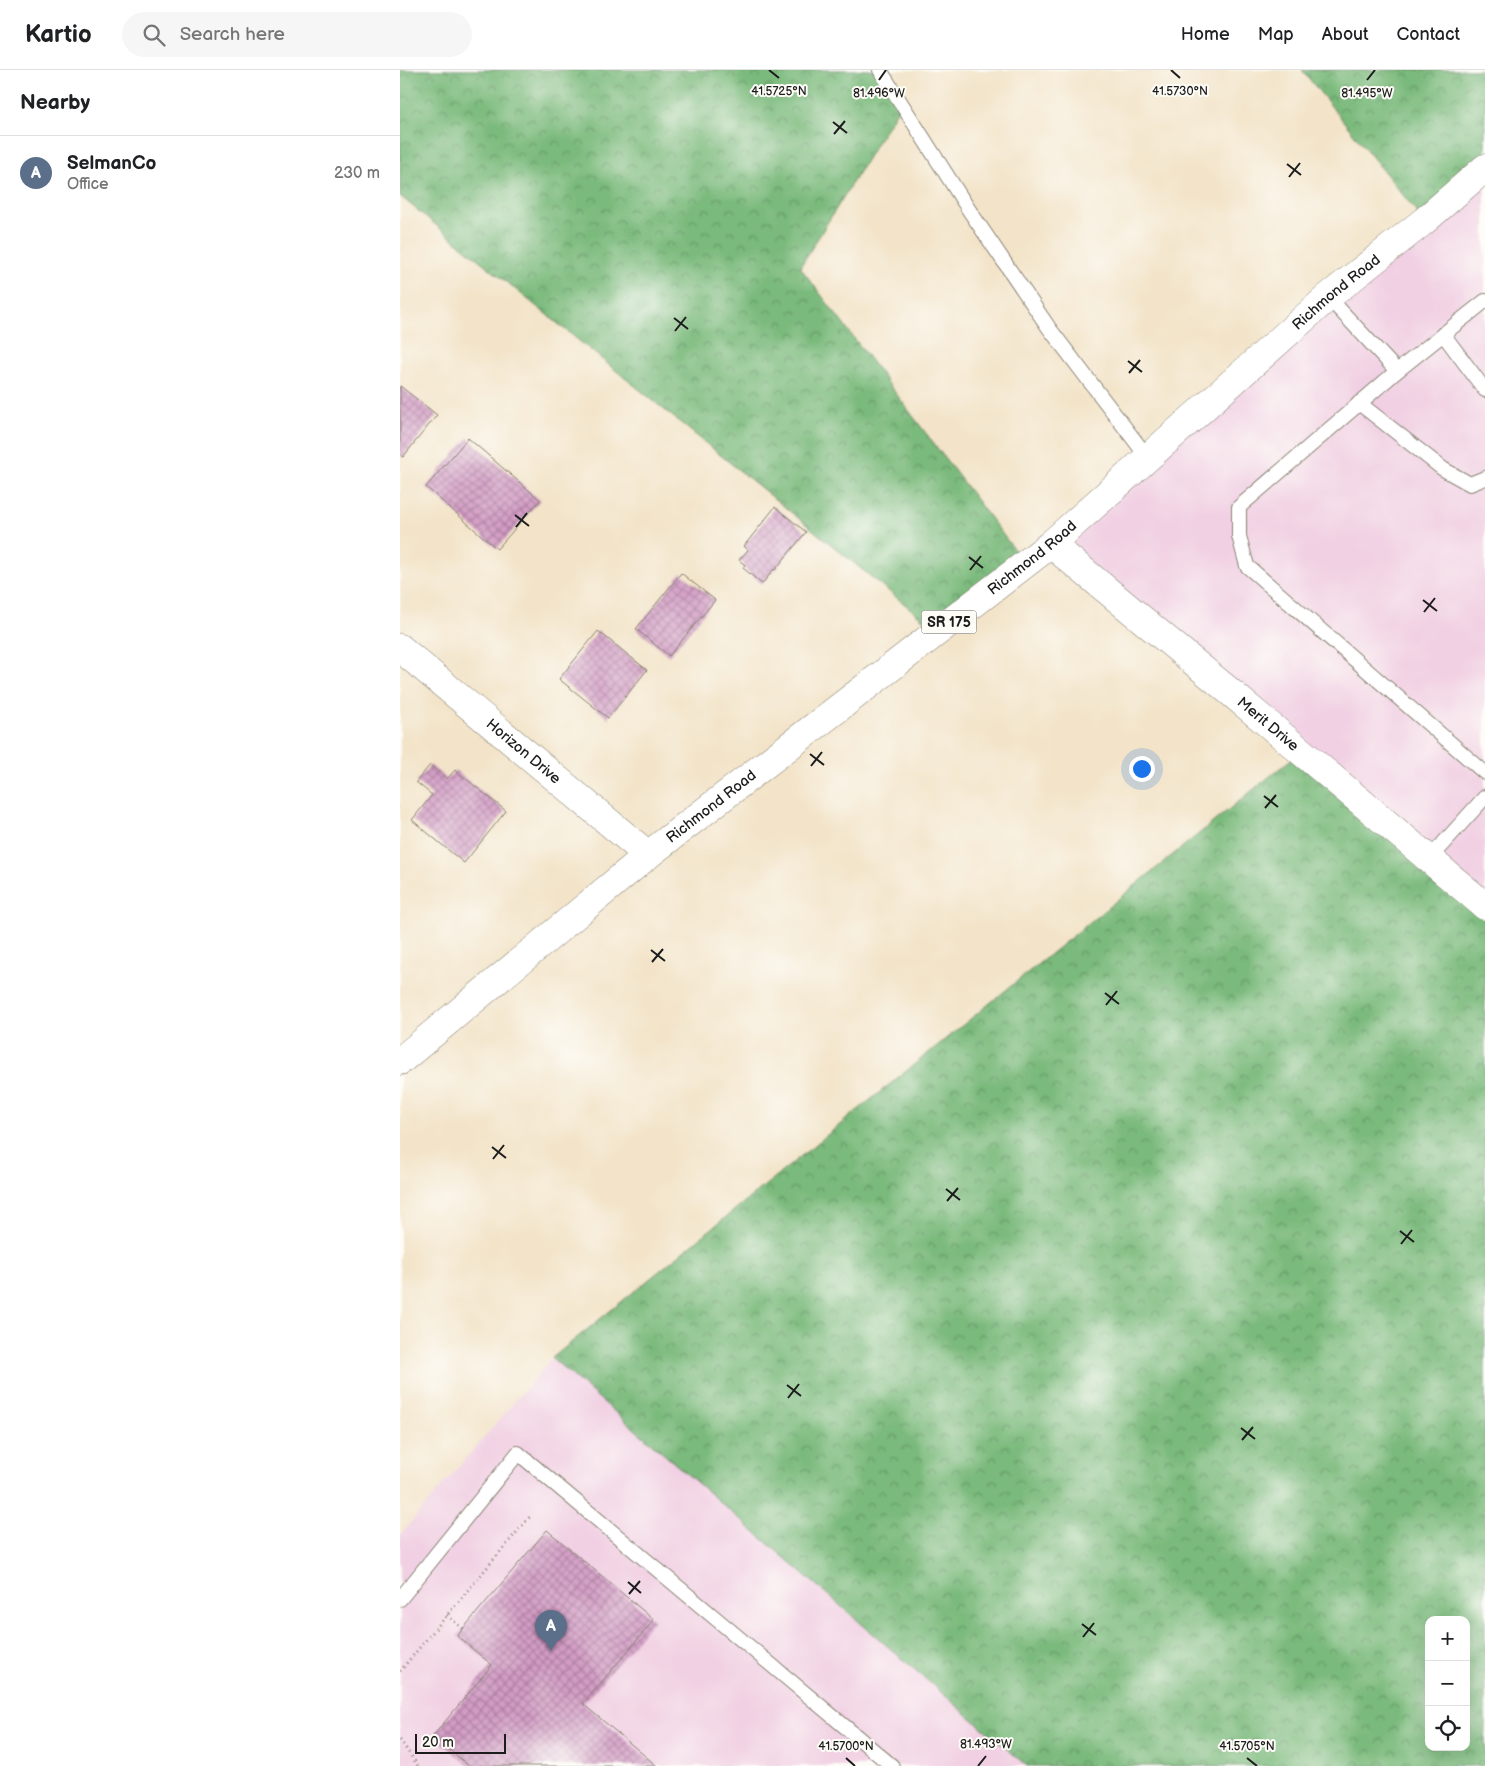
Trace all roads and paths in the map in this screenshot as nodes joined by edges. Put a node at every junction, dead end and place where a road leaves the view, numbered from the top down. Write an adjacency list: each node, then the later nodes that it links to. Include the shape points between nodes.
1 (880, 70): 9 (lane, via 1049,328)
2 (1485, 168): 3 (main road, Richmond Road / SR 175)
3 (1328, 297): 6 (lane); 9 (main road, Richmond Road / SR 175)
4 (1485, 301): 5 (lane)
5 (1443, 334): 6 (lane); 7 (lane)
6 (1397, 371): 8 (lane)
7 (1485, 390)
8 (1359, 403): 10 (lane, via 1442,469 1470,484); 13 (lane, via 1239,507 1239,536 1247,566)
9 (1148, 458): 11 (main road, Richmond Road / SR 175)
10 (1485, 478)
11 (1051, 544): 15 (main road, Richmond Road / SR 175); 16 (main road, Merit Drive)
12 (400, 648): 15 (main road, Horizon Drive)
13 (1485, 773)
14 (1485, 797): 16 (lane)
15 (648, 855): 18 (main road, Richmond Road / SR 175)
16 (1429, 859): 17 (main road, Merit Drive)
17 (1485, 906)
18 (400, 1061)
19 (532, 1514): 21 (path)
20 (400, 1599): 26 (lane, via 518,1453)
21 (447, 1615): 22 (path); 23 (path)
22 (463, 1629)
23 (400, 1671)
24 (400, 1740): 25 (path)
25 (418, 1766)
26 (892, 1766)

